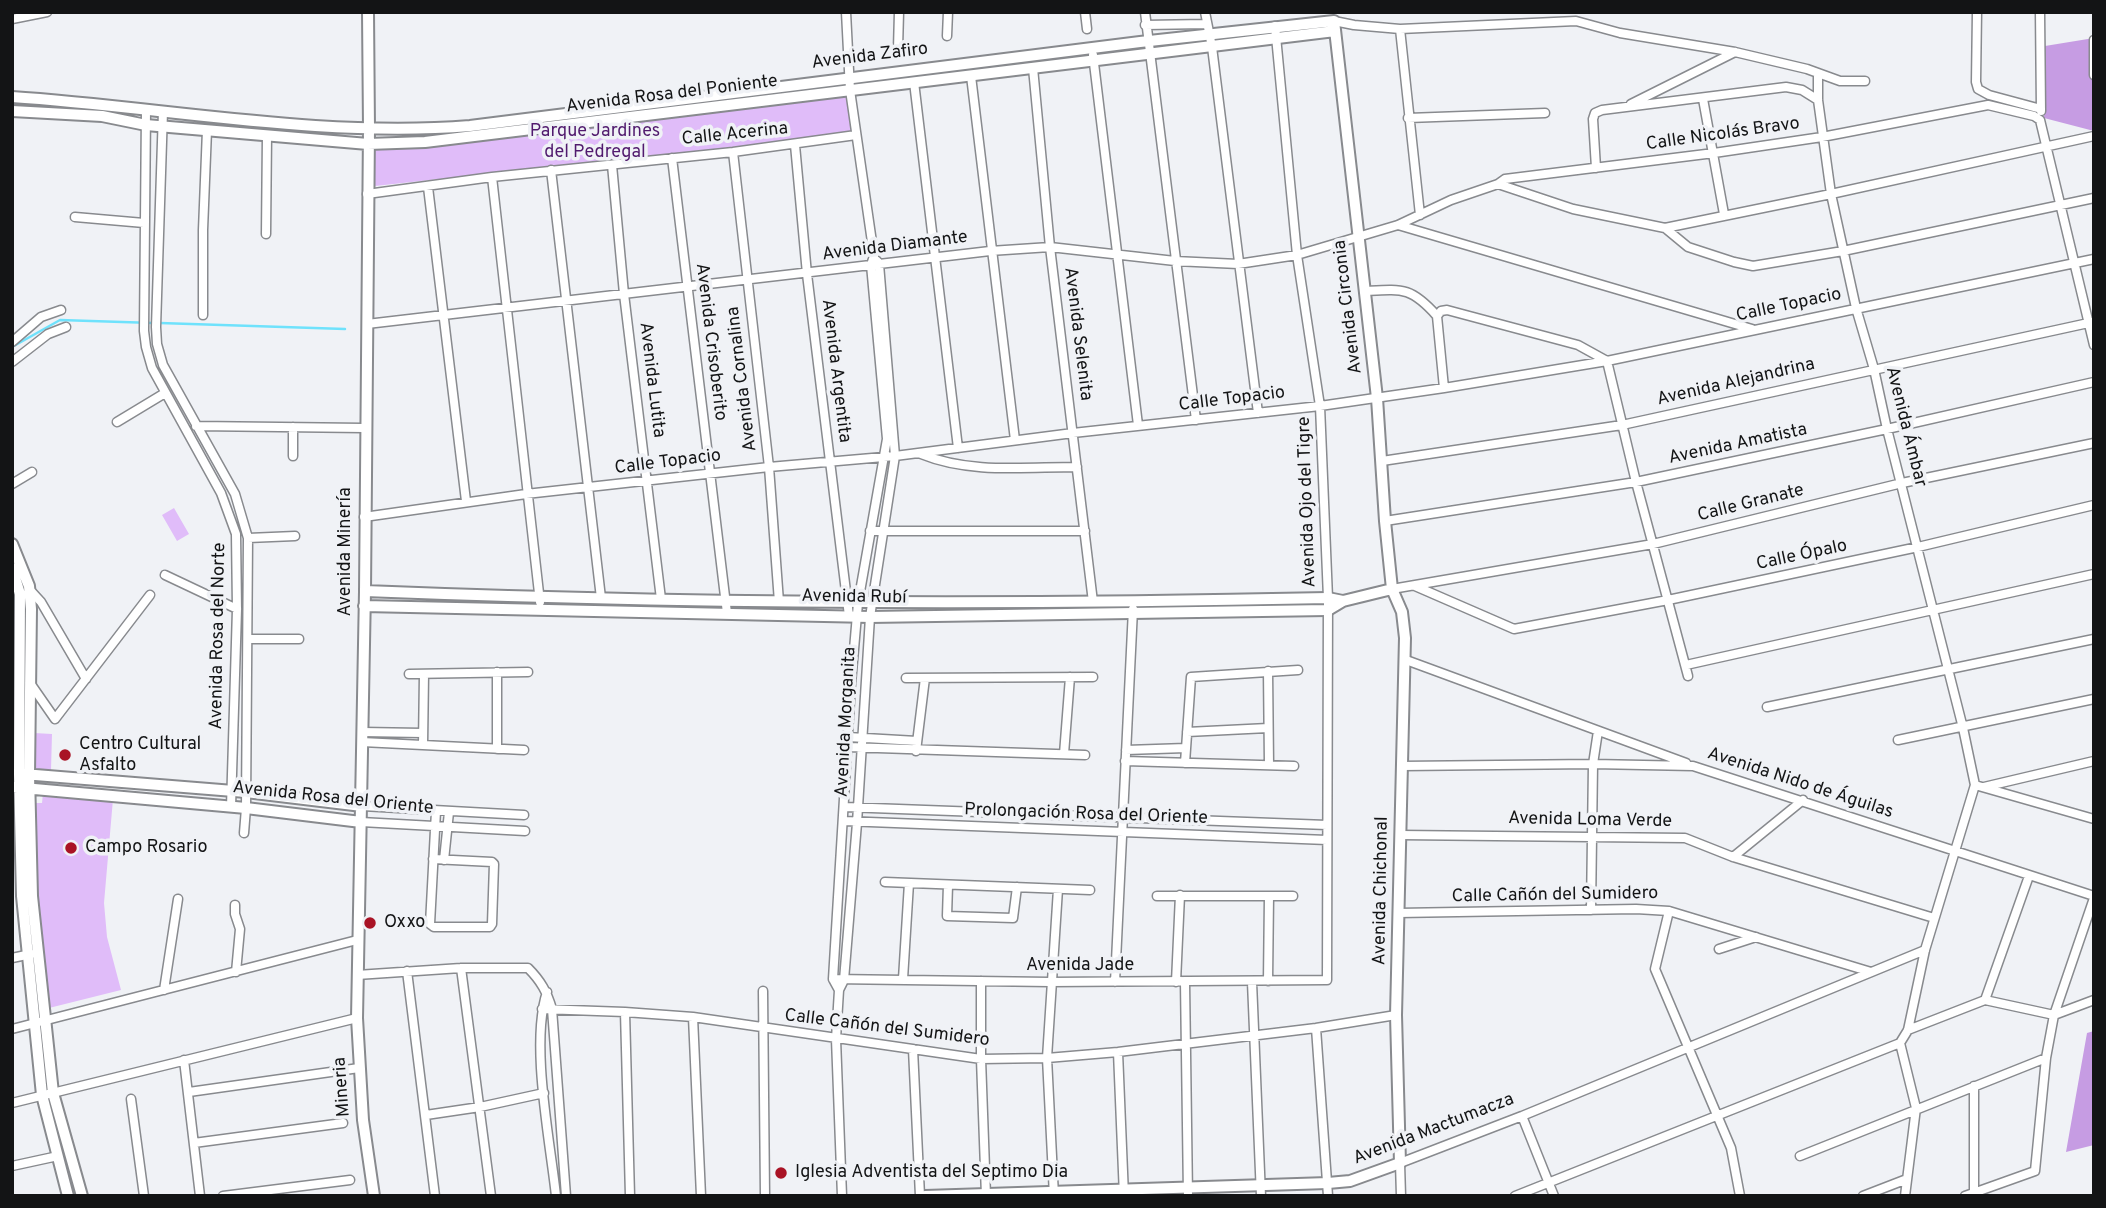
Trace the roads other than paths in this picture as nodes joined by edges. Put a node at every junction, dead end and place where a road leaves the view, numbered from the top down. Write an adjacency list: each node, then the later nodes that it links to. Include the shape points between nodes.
1 (47, 12): 12 (street)
2 (368, 12): 52 (street, Avenida Minería)
3 (846, 12): 36 (street)
4 (899, 12): 25 (street)
5 (948, 12): 19 (street)
6 (1085, 12): 16 (street)
7 (1145, 12): 13 (street)
8 (1205, 12): 17 (street)
9 (1977, 12): 48 (street, via 1978,89)
10 (2040, 12): 48 (street)
11 (1577, 17): 18 (street); 26 (street, via 1620,33)
12 (12, 19)
13 (1145, 25): 17 (street); 22 (street)
14 (1275, 26): 15 (street, Avenida Zafiro); 17 (street, Avenida Zafiro); 20 (street, Avenida Ojo del Tigre)
15 (1334, 26): 18 (street); 20 (street, Avenida Rosa del Poniente); 81 (street, Avenida Circonia)
16 (1087, 29)
17 (1208, 29): 22 (street, Avenida Zafiro); 23 (street)
18 (1400, 29): 49 (street)
19 (947, 36)
20 (1277, 38): 23 (street, Avenida Rosa del Poniente); 86 (street, Avenida Ojo del Tigre)
21 (2094, 40): 27 (street)
22 (1147, 41): 24 (street, Avenida Zafiro); 28 (street)
23 (1212, 47): 28 (street, Avenida Rosa del Poniente); 92 (street)
24 (1092, 48): 29 (street); 36 (street, Avenida Zafiro)
25 (898, 49)
26 (1735, 52): 31 (street); 42 (street)
27 (2094, 52): 32 (street)
28 (1151, 53): 29 (street, Avenida Rosa del Poniente); 89 (street)
29 (1093, 61): 30 (street, Avenida Rosa del Poniente); 85 (street)
30 (1033, 68): 33 (street, Avenida Rosa del Poniente); 82 (street, Avenida Selenita)
31 (1818, 74): 34 (street, via 1840,81); 40 (street, Avenida Ámbar)
32 (2094, 75)
33 (971, 76): 35 (street, Avenida Rosa del Poniente); 83 (street)
34 (1865, 81)
35 (914, 82): 36 (street, Avenida Rosa del Poniente); 87 (street)
36 (850, 84): 37 (street, Avenida Zafiro); 41 (street, Avenida Rosa del Poniente); 55 (street)
37 (762, 89): 41 (street); 46 (street, Avenida Zafiro)
38 (12, 97): 43 (street)
39 (1703, 99): 40 (street, via 1786,87); 42 (street); 62 (street)
40 (1818, 100): 57 (street, Avenida Ámbar)
41 (763, 101): 46 (street, Avenida Rosa del Poniente)
42 (1625, 107): 65 (street, via 1595,113)
43 (146, 110): 45 (street); 50 (street, Avenida Rosa del Norte)
44 (12, 111): 50 (street, Avenida Rosa del Poniente, via 102,116)
45 (163, 111): 51 (street, Avenida Rosa del Norte); 52 (street)
46 (623, 112): 52 (street, Avenida Zafiro, via 427,129); 58 (street, Avenida Rosa del Poniente, via 425,142)
47 (1545, 113): 49 (street)
48 (2038, 115): 57 (street, Calle Nicolás Bravo, via 1989,105); 60 (street)
49 (1408, 118): 75 (street)
50 (146, 125): 51 (street, Avenida Rosa del Poniente); 77 (street, Avenida Rosa del Norte)
51 (161, 127): 53 (street, Avenida Rosa del Poniente); 125 (street, Avenida Rosa del Norte, via 157,344 163,365)
52 (369, 129): 58 (street, Avenida Minería)
53 (207, 130): 54 (street, Avenida Rosa del Poniente); 102 (street)
54 (267, 135): 58 (street, Avenida Rosa del Poniente); 80 (street)
55 (856, 135): 59 (street, Calle Acerina); 90 (street)
56 (2094, 136): 60 (street)
57 (1822, 137): 62 (street, Calle Nicolás Bravo); 71 (street, Avenida Ámbar)
58 (368, 144): 70 (street, Avenida Minería)
59 (795, 145): 61 (street, Calle Acerina); 93 (street, Avenida Argentita)
60 (2047, 147): 71 (street); 73 (street)
61 (733, 152): 63 (street, Calle Acerina); 94 (street, Avenida Cornalina)
62 (1714, 153): 65 (street, Calle Nicolás Bravo); 74 (street)
63 (672, 158): 64 (street, Calle Acerina); 95 (street, Avenida Crisoberito)
64 (612, 165): 66 (street, Calle Acerina); 97 (street, Avenida Lutita)
65 (1596, 168): 68 (street, Calle Nicolás Bravo, via 1505,179)
66 (551, 170): 67 (street, Calle Acerina); 98 (street)
67 (492, 177): 69 (street, Calle Acerina); 99 (street)
68 (1498, 184): 75 (street, Calle Nicolás Bravo); 79 (street, via 1573,209)
69 (428, 187): 70 (street, Calle Acerina); 103 (street)
70 (367, 194): 106 (street, Avenida Minería)
71 (1830, 194): 74 (street); 84 (street, Avenida Ámbar)
72 (2094, 198): 73 (street)
73 (2060, 206): 84 (street); 91 (street)
74 (1724, 214): 79 (street)
75 (1420, 215): 78 (street, Avenida Diamante)
76 (75, 217): 77 (street)
77 (144, 223): 116 (street, Avenida Rosa del Norte, via 146,347)
78 (1398, 225): 81 (street, Avenida Diamante); 108 (street)
79 (1665, 228): 84 (street, via 1688,247 1753,266)
80 (266, 234)
81 (1358, 236): 86 (street, Avenida Diamante); 96 (street, Avenida Circonia)
82 (1050, 247): 83 (street, Avenida Diamante); 85 (street, Avenida Diamante); 129 (street, Avenida Selenita)
83 (990, 251): 87 (street, Avenida Diamante); 130 (street)
84 (1843, 251): 100 (street, Avenida Ámbar)
85 (1116, 254): 89 (street, Avenida Diamante); 122 (street)
86 (1297, 255): 92 (street, Avenida Diamante); 118 (street, Avenida Ojo del Tigre)
87 (933, 257): 90 (street, Avenida Diamante); 132 (street)
88 (2094, 259): 91 (street, Calle Topacio)
89 (1175, 261): 92 (street, Avenida Diamante); 120 (street)
90 (875, 262): 93 (street, Avenida Diamante); 135 (street, Avenida Morganita); 136 (street, Avenida Morganita)
91 (2074, 263): 100 (street, Calle Topacio); 105 (street)
92 (1238, 264): 119 (street)
93 (807, 274): 94 (street, Avenida Diamante); 137 (street, Avenida Argentita)
94 (747, 280): 95 (street, Avenida Diamante); 139 (street, Avenida Cornalina)
95 (687, 286): 97 (street, Avenida Diamante); 142 (street, Avenida Crisoberito)
96 (1366, 292): 104 (street, via 1402,290 1421,298); 117 (street, Avenida Circonia)
97 (624, 294): 98 (street, Avenida Diamante); 143 (street, Avenida Lutita)
98 (565, 301): 99 (street, Avenida Diamante); 147 (street)
99 (507, 307): 103 (street, Avenida Diamante); 148 (street)
100 (1856, 308): 108 (street, Calle Topacio); 113 (street, Avenida Ámbar)
101 (61, 310): 109 (street, via 41,317)
102 (203, 315)
103 (444, 315): 106 (street, Avenida Diamante); 149 (street)
104 (1437, 316): 111 (street, via 1447,310 1578,345); 115 (street)
105 (2091, 323): 110 (street); 113 (street, Avenida Alejandrina)
106 (368, 324): 127 (street, Avenida Minería)
107 (66, 327): 112 (street, via 48,334)
108 (1755, 330): 111 (street, Calle Topacio)
109 (12, 342)
110 (2094, 345)
111 (1607, 360): 115 (street, Calle Topacio); 123 (street)
112 (12, 362)
113 (1874, 369): 123 (street, Avenida Alejandrina); 128 (street, Avenida Ámbar)
114 (2094, 382): 128 (street, Avenida Amatista)
115 (1444, 388): 117 (street, Calle Topacio)
116 (165, 393): 121 (street); 124 (street, Avenida Rosa del Norte)
117 (1377, 398): 118 (street, Calle Topacio); 138 (street, Avenida Circonia)
118 (1320, 405): 119 (street, Calle Topacio); 178 (street, Avenida Ojo del Tigre)
119 (1258, 412): 120 (street, Calle Topacio)
120 (1196, 421): 122 (street, Calle Topacio)
121 (117, 422)
122 (1138, 425): 129 (street, Calle Topacio)
123 (1622, 425): 138 (street, Avenida Alejandrina); 144 (street)
124 (184, 426): 125 (street); 182 (street, Avenida Rosa del Norte, via 232,518)
125 (198, 426): 126 (street); 157 (street, Avenida Rosa del Norte, via 235,494)
126 (293, 427): 127 (street); 134 (street)
127 (365, 429): 151 (street, Avenida Minería)
128 (1887, 429): 144 (street, Avenida Amatista); 145 (street, Avenida Ámbar)
129 (1073, 433): 130 (street, Calle Topacio); 140 (street, Avenida Selenita)
130 (1015, 440): 132 (street, Calle Topacio)
131 (2094, 443): 145 (street, Calle Granate)
132 (958, 448): 133 (street, Calle Topacio)
133 (918, 453): 135 (street, Calle Topacio); 140 (street, via 966,467)
134 (293, 456)
135 (895, 456): 136 (street, Calle Topacio); 154 (street, Avenida Morganita)
136 (885, 457): 137 (street, Calle Topacio); 153 (street, Avenida Morganita)
137 (830, 461): 139 (street, Calle Topacio); 174 (street, Avenida Argentita)
138 (1382, 461): 152 (street, Avenida Circonia)
139 (769, 467): 142 (street, Calle Topacio); 173 (street, Avenida Cornalina)
140 (1077, 467): 155 (street, Avenida Selenita)
141 (32, 472): 146 (street)
142 (711, 473): 143 (street, Calle Topacio); 172 (street, Avenida Crisoberito)
143 (648, 481): 147 (street, Calle Topacio); 170 (street, Avenida Lutita)
144 (1636, 482): 152 (street, Avenida Amatista); 159 (street)
145 (1902, 483): 159 (street, Calle Granate); 160 (street, Avenida Ámbar)
146 (12, 484)
147 (588, 488): 148 (street, Calle Topacio); 169 (street)
148 (526, 494): 149 (street, Calle Topacio); 177 (street)
149 (466, 501): 151 (street, Calle Topacio)
150 (2094, 505): 160 (street, Calle Ópalo)
151 (364, 516): 167 (street, Avenida Minería)
152 (1385, 521): 165 (street, Avenida Circonia)
153 (870, 531): 154 (street); 174 (street, Avenida Morganita)
154 (884, 531): 155 (street); 175 (street, Avenida Morganita)
155 (1085, 531): 176 (street, Avenida Selenita)
156 (295, 536): 157 (street)
157 (248, 538): 187 (street, Avenida Rosa del Norte)
158 (12, 544): 166 (street)
159 (1653, 544): 164 (street, Calle Granate); 171 (street)
160 (1918, 547): 171 (street, Calle Ópalo); 181 (street, Avenida Ámbar)
161 (12, 568): 236 (street, via 20,594)
162 (2094, 574): 181 (street)
163 (165, 575): 182 (street)
164 (1414, 585): 165 (street, Avenida Rubí); 171 (street, Calle Ópalo, via 1514,628)
165 (1392, 589): 178 (street, Avenida Rubí); 190 (street, Avenida Chichonal, via 1402,612)
166 (30, 590): 204 (street); 205 (street)
167 (365, 591): 177 (street, Avenida Rubí); 179 (street, Avenida Minería)
168 (150, 595): 204 (street)
169 (601, 598): 170 (street, Avenida Rubí); 177 (street, Avenida Rubí)
170 (661, 598): 172 (street, Avenida Rubí)
171 (1668, 600): 191 (street)
172 (726, 601): 173 (street, Avenida Rubí); 184 (street, Avenida Crisoberito)
173 (779, 602): 174 (street, Avenida Rubí)
174 (853, 602): 175 (street, Avenida Rubí); 185 (street, Avenida Morganita)
175 (872, 603): 183 (street, Avenida Rubí); 186 (street, Avenida Morganita)
176 (1093, 603): 180 (street, Avenida Rubí); 183 (street, Avenida Rubí)
177 (540, 604): 179 (street, Avenida Rubí); 184 (street, Avenida Rubí)
178 (1328, 604): 180 (street, Avenida Rubí); 256 (street, Avenida Ojo del Tigre)
179 (364, 606): 213 (street, Avenida Minería)
180 (1133, 608): 183 (street, Avenida Rubí); 224 (street)
181 (1933, 608): 191 (street); 193 (street, Avenida Ámbar)
182 (237, 609): 239 (street, Avenida Rosa del Norte)
183 (989, 609): 186 (street, Avenida Rubí)
184 (727, 613): 185 (street, Avenida Rubí)
185 (853, 616): 186 (street, Avenida Rubí); 214 (street, Avenida Morganita)
186 (870, 617): 215 (street, Avenida Morganita)
187 (248, 639): 188 (street); 240 (street, Avenida Rosa del Norte)
188 (299, 639)
189 (2094, 639): 193 (street)
190 (1406, 660): 210 (street); 234 (street, Avenida Chichonal)
191 (1686, 665): 199 (street)
192 (1298, 670): 194 (street)
193 (1949, 670): 207 (street); 208 (street, Avenida Ámbar)
194 (1268, 671): 209 (street); 211 (street, via 1191,677)
195 (497, 672): 196 (street); 198 (street); 220 (street)
196 (528, 672)
197 (409, 674): 198 (street)
198 (424, 674): 212 (street)
199 (1688, 676)
200 (1070, 677): 201 (street); 203 (street); 226 (street)
201 (1093, 677)
202 (906, 678): 203 (street)
203 (925, 678): 217 (street)
204 (86, 679): 205 (street, via 55,719)
205 (30, 682): 236 (street)
206 (2094, 699): 208 (street)
207 (1768, 707)
208 (1963, 728): 216 (street); 237 (street, Avenida Ámbar)
209 (1268, 729): 211 (street); 232 (street)
210 (1598, 731): 231 (street); 235 (street)
211 (1187, 732): 222 (street)
212 (423, 733): 213 (street); 218 (street)
213 (362, 737): 218 (street); 242 (street, Avenida Minería)
214 (848, 737): 215 (street); 219 (street, Avenida Morganita)
215 (862, 738): 217 (street); 221 (street, Avenida Morganita)
216 (1898, 740)
217 (917, 741): 225 (street)
218 (423, 745): 220 (street)
219 (848, 747): 221 (street); 244 (street, Avenida Morganita)
220 (497, 748): 223 (street)
221 (861, 748): 225 (street); 246 (street, Avenida Morganita)
222 (1186, 748): 224 (street); 230 (street)
223 (524, 750)
224 (1126, 750): 228 (street)
225 (916, 751): 226 (street)
226 (1064, 754): 227 (street)
227 (1085, 755)
228 (1125, 761): 230 (street); 251 (street)
229 (2094, 761): 237 (street)
230 (1185, 762): 232 (street)
231 (1593, 764): 234 (street, Avenida Nido de Águilas); 235 (street, Avenida Nido de Águilas); 264 (street)
232 (1269, 765): 233 (street)
233 (1294, 766)
234 (1402, 766): 263 (street, Avenida Chichonal)
235 (1693, 766): 241 (street, Avenida Nido de Águilas)
236 (20, 774): 238 (street); 239 (street, Avenida Rosa del Oriente)
237 (1979, 786): 252 (street); 266 (street)
238 (21, 788): 243 (street, Avenida Rosa del Oriente); 278 (street)
239 (231, 791): 240 (street, Avenida Rosa del Oriente); 243 (street, Avenida Rosa del Norte)
240 (246, 792): 242 (street, Avenida Rosa del Oriente); 245 (street, Avenida Rosa del Norte)
241 (1803, 800): 266 (street, Avenida Nido de Águilas); 267 (street)
242 (362, 806): 247 (street, Avenida Rosa del Oriente); 254 (street, Avenida Minería)
243 (231, 807): 245 (street, Avenida Rosa del Oriente)
244 (845, 807): 246 (street, Prolongación Rosa del Oriente); 253 (street, Avenida Morganita)
245 (246, 808): 254 (street, Avenida Rosa del Oriente); 262 (street, Avenida Rosa del Norte)
246 (858, 808): 249 (street, Prolongación Rosa del Oriente); 255 (street, Avenida Morganita)
247 (436, 811): 248 (street, Avenida Rosa del Oriente); 257 (street)
248 (449, 812): 250 (street, Avenida Rosa del Oriente); 259 (street)
249 (988, 813): 251 (street, Prolongación Rosa del Oriente); 258 (street)
250 (524, 815)
251 (1122, 818): 256 (street, Prolongación Rosa del Oriente); 261 (street)
252 (2094, 819)
253 (844, 821): 255 (street, Prolongación Rosa del Oriente); 300 (street, Avenida Morganita)
254 (361, 822): 257 (street, Avenida Rosa del Oriente); 290 (street, Avenida Minería)
255 (857, 823): 258 (street, Prolongación Rosa del Oriente); 302 (street, Avenida Morganita)
256 (1327, 825): 265 (street, Avenida Ojo del Tigre)
257 (435, 827): 259 (street, Avenida Rosa del Oriente); 268 (street)
258 (988, 827): 261 (street, Prolongación Rosa del Oriente)
259 (447, 828): 260 (street, Avenida Rosa del Oriente); 269 (street)
260 (525, 831)
261 (1122, 832): 265 (street, Prolongación Rosa del Oriente); 307 (street)
262 (243, 833)
263 (1401, 835): 264 (street, Avenida Loma Verde); 287 (street, Avenida Chichonal)
264 (1593, 837): 267 (street, Avenida Loma Verde, via 1685,838); 285 (street)
265 (1327, 841): 303 (street, Avenida Ojo del Tigre)
266 (1955, 851): 270 (street, Avenida Nido de Águilas); 288 (street)
267 (1733, 857): 288 (street, Avenida Loma Verde)
268 (433, 859): 269 (street); 269 (street, via 431,926 490,927 494,864)
269 (444, 860)
270 (2029, 876): 282 (street, Avenida Nido de Águilas); 315 (street)
271 (885, 881): 272 (street)
272 (909, 883): 273 (street); 301 (street)
273 (948, 885): 274 (street); 274 (street, via 947,916 1013,918)
274 (1017, 887): 275 (street)
275 (1058, 889): 276 (street); 306 (street)
276 (1090, 890)
277 (1180, 895): 279 (street); 280 (street); 308 (street)
278 (22, 896): 293 (street)
279 (1157, 896)
280 (1269, 896): 281 (street); 305 (street)
281 (1293, 896)
282 (2094, 897): 321 (street)
283 (177, 899): 311 (street)
284 (235, 905): 296 (street, via 240,929)
285 (1591, 910): 286 (street, Calle Cañón del Sumidero); 287 (street, Calle Cañón del Sumidero)
286 (1669, 911): 289 (street, Calle Cañón del Sumidero); 333 (street, via 1655,969)
287 (1398, 913): 320 (street, Avenida Chichonal)
288 (1934, 918): 292 (street)
289 (1756, 937): 291 (street); 298 (street, Calle Cañón del Sumidero)
290 (357, 940): 296 (street); 299 (street, Avenida Minería)
291 (1719, 949)
292 (1925, 950): 298 (street, Avenida Mactumacza); 328 (street)
293 (32, 953): 294 (street); 324 (street)
294 (12, 958)
295 (461, 968): 297 (street); 314 (street, via 527,968); 347 (street)
296 (236, 971): 311 (street)
297 (407, 971): 299 (street); 350 (street)
298 (1871, 972): 333 (street, Avenida Mactumacza)
299 (357, 975): 322 (street, Mineria)
300 (833, 979): 302 (street, Avenida Jade); 312 (street)
301 (903, 979): 302 (street, Avenida Jade); 304 (street, Avenida Jade)
302 (844, 980): 312 (street, Avenida Morganita)
303 (1327, 980): 305 (street, Avenida Jade)
304 (981, 981): 306 (street, Avenida Jade); 338 (street)
305 (1268, 981): 310 (street, Avenida Jade)
306 (1050, 982): 307 (street, Avenida Jade); 336 (street)
307 (1115, 982): 308 (street, Avenida Jade)
308 (1175, 982): 309 (street, Avenida Jade)
309 (1185, 982): 310 (street, Avenida Jade); 331 (street)
310 (1252, 982): 329 (street)
311 (164, 990): 324 (street)
312 (839, 990): 330 (street, Avenida Morganita)
313 (763, 991): 327 (street)
314 (547, 992): 317 (street); 318 (street)
315 (1985, 1000): 321 (street); 328 (street)
316 (2094, 1000): 321 (street)
317 (541, 1009): 318 (street, Calle Cañón del Sumidero); 343 (street)
318 (552, 1009): 319 (street, Calle Cañón del Sumidero); 377 (street)
319 (625, 1012): 323 (street, Calle Cañón del Sumidero); 378 (street)
320 (1396, 1015): 325 (street, Calle Cañón del Sumidero); 356 (street, Avenida Chichonal)
321 (2054, 1015): 337 (street)
322 (357, 1017): 339 (street); 340 (street, Mineria)
323 (693, 1017): 327 (street, Calle Cañón del Sumidero); 379 (street)
324 (40, 1022): 326 (street); 344 (street)
325 (1316, 1028): 329 (street, Calle Cañón del Sumidero); 360 (street)
326 (12, 1029)
327 (762, 1029): 330 (street, Calle Cañón del Sumidero); 380 (street)
328 (1908, 1030): 332 (street)
329 (1254, 1036): 331 (street, Calle Cañón del Sumidero); 362 (street)
330 (836, 1039): 334 (street, Calle Cañón del Sumidero); 381 (street, Avenida Morganita)
331 (1186, 1043): 335 (street, Calle Cañón del Sumidero); 363 (street)
332 (1900, 1043): 348 (street); 349 (street)
333 (1688, 1048): 349 (street); 351 (street, Avenida Mactumacza)
334 (913, 1049): 338 (street, Calle Cañón del Sumidero); 382 (street)
335 (1118, 1052): 336 (street, Calle Cañón del Sumidero); 364 (street)
336 (1047, 1058): 338 (street, Calle Cañón del Sumidero); 365 (street)
337 (2046, 1058): 341 (street); 366 (street, via 2035,1171)
338 (981, 1059): 367 (street)
339 (184, 1060): 342 (street); 344 (street)
340 (359, 1068): 342 (street); 373 (street, Mineria)
341 (1975, 1086): 348 (street); 366 (street)
342 (189, 1092): 353 (street)
343 (544, 1093): 347 (street); 376 (street)
344 (48, 1094): 346 (street); 354 (street); 369 (street)
345 (131, 1099): 370 (street)
346 (12, 1103)
347 (481, 1107): 350 (street); 375 (street)
348 (1916, 1108): 355 (street); 358 (street)
349 (1718, 1114): 361 (street); 387 (street, via 1731,1148)
350 (426, 1115): 374 (street)
351 (1521, 1116): 356 (street, Avenida Mactumacza); 361 (street)
352 (343, 1123): 353 (street)
353 (194, 1143): 371 (street)
354 (58, 1156): 357 (street); 368 (street)
355 (1800, 1156)
356 (1400, 1163): 360 (street, Avenida Mactumacza, via 1350,1181); 384 (street, Avenida Chichonal)
357 (12, 1166)
358 (1907, 1179): 388 (street); 389 (street)
359 (350, 1180): 372 (street)
360 (1328, 1183): 362 (street, Avenida Mactumacza); 383 (street)
361 (1549, 1183): 385 (street); 386 (street)
362 (1261, 1190): 363 (street, Avenida Mactumacza)
363 (1188, 1192): 364 (street, Avenida Mactumacza)
364 (1124, 1193): 365 (street, Avenida Mactumacza)
365 (1054, 1194): 367 (street, Avenida Mactumacza)
366 (1970, 1194)
367 (986, 1195): 382 (street, Avenida Mactumacza)
368 (68, 1196)
369 (82, 1196)
370 (144, 1196)
371 (200, 1196)
372 (223, 1196)
373 (374, 1196)
374 (435, 1196)
375 (491, 1196)
376 (556, 1196)
377 (566, 1196)
378 (630, 1196)
379 (701, 1196)
380 (765, 1196)
381 (842, 1196)
382 (923, 1196)
383 (1328, 1196)
384 (1401, 1196)
385 (1515, 1196)
386 (1554, 1196)
387 (1740, 1196)
388 (1863, 1196)
389 (1905, 1196)

